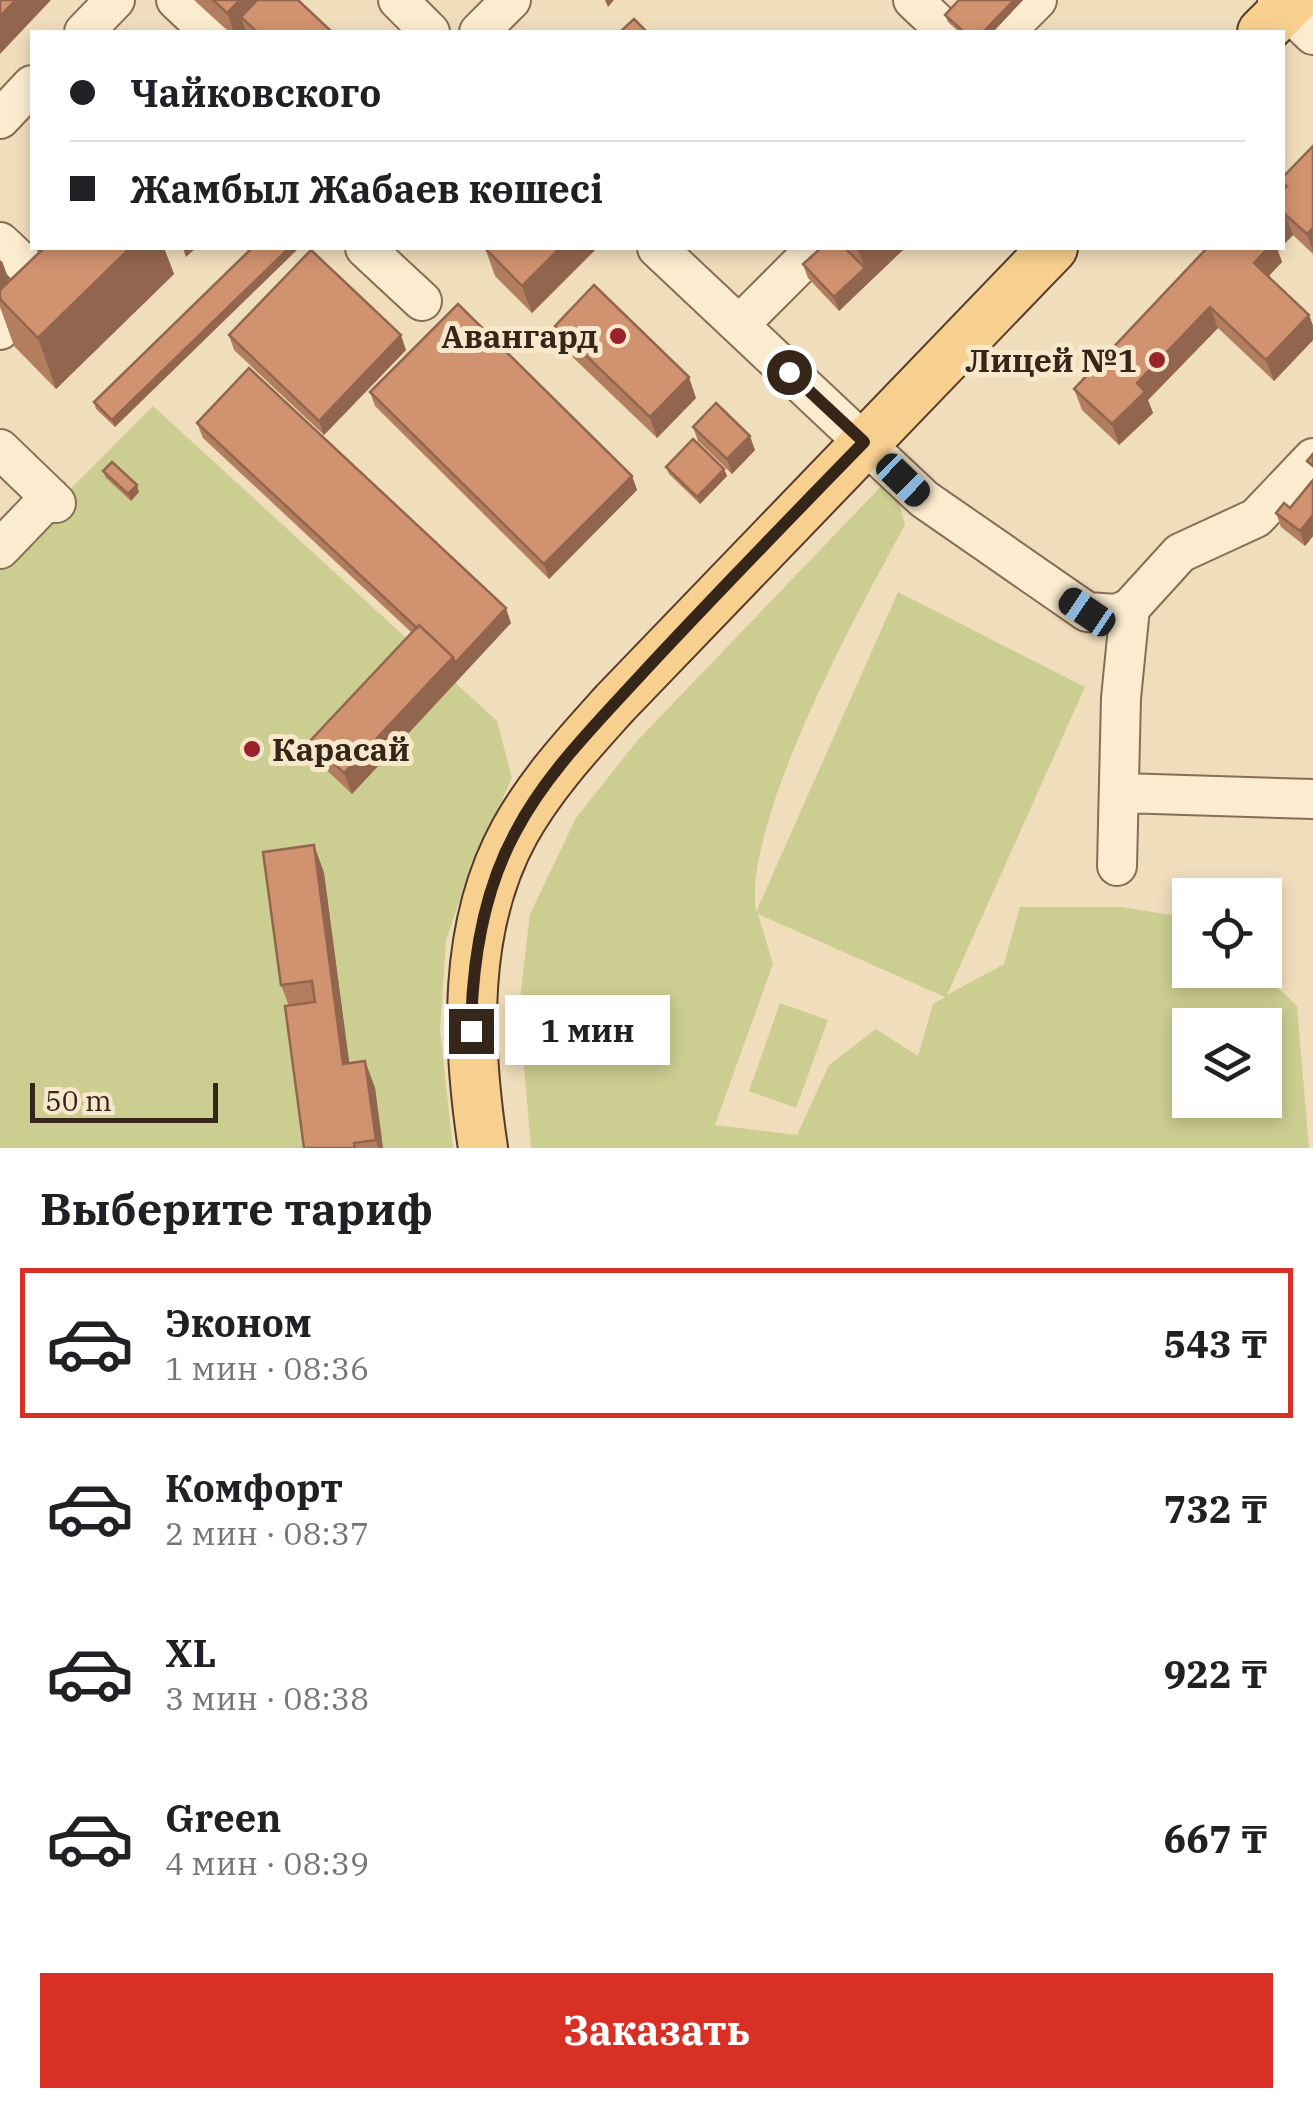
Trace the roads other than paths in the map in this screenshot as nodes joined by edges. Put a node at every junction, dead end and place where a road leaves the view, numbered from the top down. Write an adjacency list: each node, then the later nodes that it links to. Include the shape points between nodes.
1 (115, 0): 7 (street)
2 (176, 0): 8 (street)
3 (398, 0): 9 (street)
4 (511, 0): 10 (street)
5 (912, 0): 11 (street)
6 (1037, 0): 12 (street)
7 (86, 30)
8 (208, 30)
9 (428, 30)
10 (481, 30)
11 (945, 30)
12 (1007, 30)
13 (30, 87): 14 (street)
14 (0, 119)
15 (0, 242): 21 (street)
16 (81, 250): 21 (street)
17 (367, 250): 22 (street)
18 (660, 250): 23 (street)
19 (814, 250): 23 (street)
20 (1051, 250): 25 (main road)
21 (45, 284): 24 (street)
22 (422, 300)
23 (740, 324): 25 (street)
24 (0, 330)
25 (864, 442): 29 (street, via 924,499 1087,612); 33 (main road, via 588,733 515,831 492,888 474,968 471,1031)
26 (0, 450): 28 (street, via 53,500)
27 (1313, 458): 29 (street, via 1256,518 1180,553)
28 (0, 549)
29 (1130, 608): 30 (street, via 1120,698)
30 (1122, 793): 31 (street); 32 (street)
31 (1313, 799)
32 (1117, 866)
33 (483, 1148)

